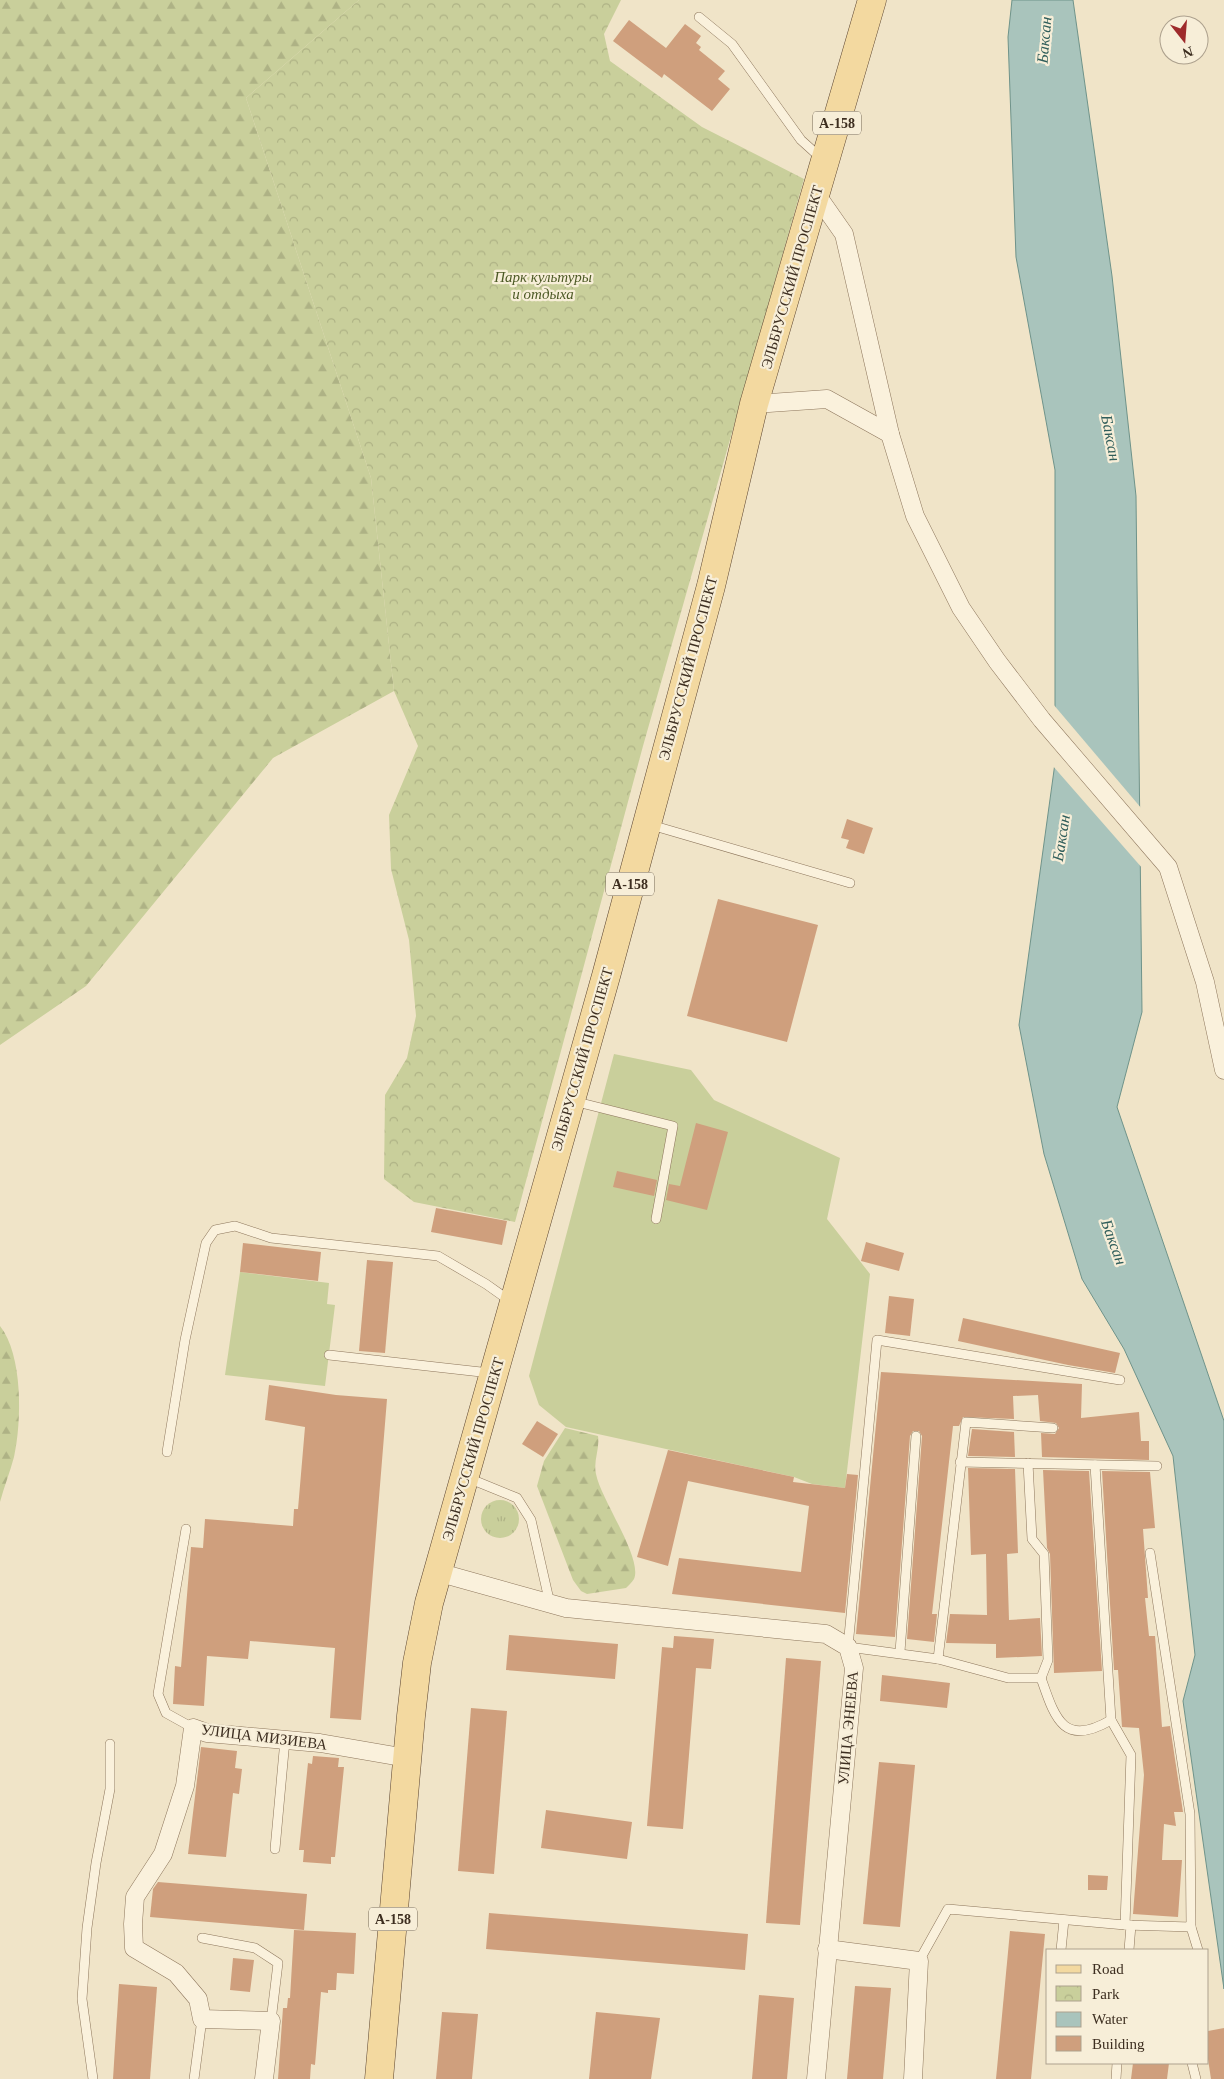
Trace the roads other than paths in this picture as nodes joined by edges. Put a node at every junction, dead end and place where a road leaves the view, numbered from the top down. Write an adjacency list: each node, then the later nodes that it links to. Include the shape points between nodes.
1 (872, 0): 3 (main road, ЭЛЬБРУССКИЙ ПРОСПЕКТ / А-158)
2 (699, 17): 3 (lane, via 732,44 801,140)
3 (826, 163): 4 (main road, ЭЛЬБРУССКИЙ ПРОСПЕКТ / А-158)
4 (816, 194): 5 (main road, ЭЛЬБРУССКИЙ ПРОСПЕКТ / А-158); 6 (street, via 844,234)
5 (754, 404): 6 (street, via 827,399); 7 (main road, ЭЛЬБРУССКИЙ ПРОСПЕКТ / А-158, via 710,586)
6 (890, 434): 9 (street, via 915,516 961,608 1042,720 1168,866 1205,982)
7 (646, 824): 8 (lane); 10 (main road, ЭЛЬБРУССКИЙ ПРОСПЕКТ / А-158)
8 (850, 883)
9 (1224, 1070)
10 (570, 1101): 11 (lane, via 673,1126); 12 (main road, ЭЛЬБРУССКИЙ ПРОСПЕКТ / А-158)
11 (656, 1219)
12 (514, 1304): 14 (main road, ЭЛЬБРУССКИЙ ПРОСПЕКТ / А-158); 18 (lane, via 438,1256 271,1238 235,1226 215,1230 206,1243 185,1340)
13 (329, 1355): 14 (lane)
14 (494, 1374): 23 (main road, ЭЛЬБРУССКИЙ ПРОСПЕКТ / А-158)
15 (1120, 1380): 28 (lane, via 878,1340)
16 (1053, 1428): 19 (lane, via 966,1422)
17 (916, 1436): 29 (lane)
18 (167, 1452)
19 (960, 1462): 20 (lane); 30 (lane)
20 (1028, 1463): 21 (lane); 31 (lane, via 1032,1539 1044,1554 1048,1660)
21 (1094, 1465): 22 (lane); 32 (lane)
22 (1157, 1466)
23 (464, 1477): 26 (main road, ЭЛЬБРУССКИЙ ПРОСПЕКТ / А-158); 27 (lane, via 517,1498 531,1520)
24 (186, 1529): 33 (lane, via 158,1694 166,1713)
25 (1150, 1553): 40 (lane, via 1190,1814)
26 (437, 1572): 27 (street); 36 (main road, ЭЛЬБРУССКИЙ ПРОСПЕКТ / А-158, via 422,1637)
27 (550, 1604): 28 (street, via 826,1634)
28 (848, 1647): 29 (lane); 42 (street, УЛИЦА ЭНЕЕВА, via 854,1668)
29 (900, 1652): 30 (lane)
30 (938, 1659): 31 (lane, via 1008,1678)
31 (1041, 1678): 32 (lane, via 1058,1721 1074,1731 1095,1730)
32 (1111, 1720): 39 (lane, via 1131,1755)
33 (193, 1728): 34 (street, УЛИЦА МИЗИЕВА, via 207,1733); 47 (street, УЛИЦА МИЗИЕВА, via 184,1786 164,1854 135,1897 132,1924 134,1948 176,1973 198,1999)
34 (285, 1740): 36 (street, УЛИЦА МИЗИЕВА); 37 (lane)
35 (110, 1744): 51 (lane, via 110,1789 92,1891 82,2000)
36 (407, 1758): 54 (main road, ЭЛЬБРУССКИЙ ПРОСПЕКТ / А-158)
37 (275, 1848)
38 (1064, 1920): 39 (lane); 43 (lane); 46 (lane, via 948,1909)
39 (1128, 1925): 40 (lane); 44 (lane)
40 (1190, 1927): 45 (lane)
41 (202, 1938): 48 (lane, via 255,1948 278,1963)
42 (827, 1949): 46 (street); 55 (street, УЛИЦА ЭНЕЕВА)
43 (1061, 1949)
44 (1128, 1949)
45 (1198, 1949)
46 (919, 1961): 56 (street)
47 (202, 2019): 48 (street); 52 (lane)
48 (271, 2020): 53 (street)
49 (1118, 2064): 57 (lane)
50 (1192, 2064): 58 (lane)
51 (93, 2079)
52 (194, 2079)
53 (264, 2079)
54 (378, 2079)
55 (816, 2079)
56 (913, 2079)
57 (1116, 2079)
58 (1196, 2079)

